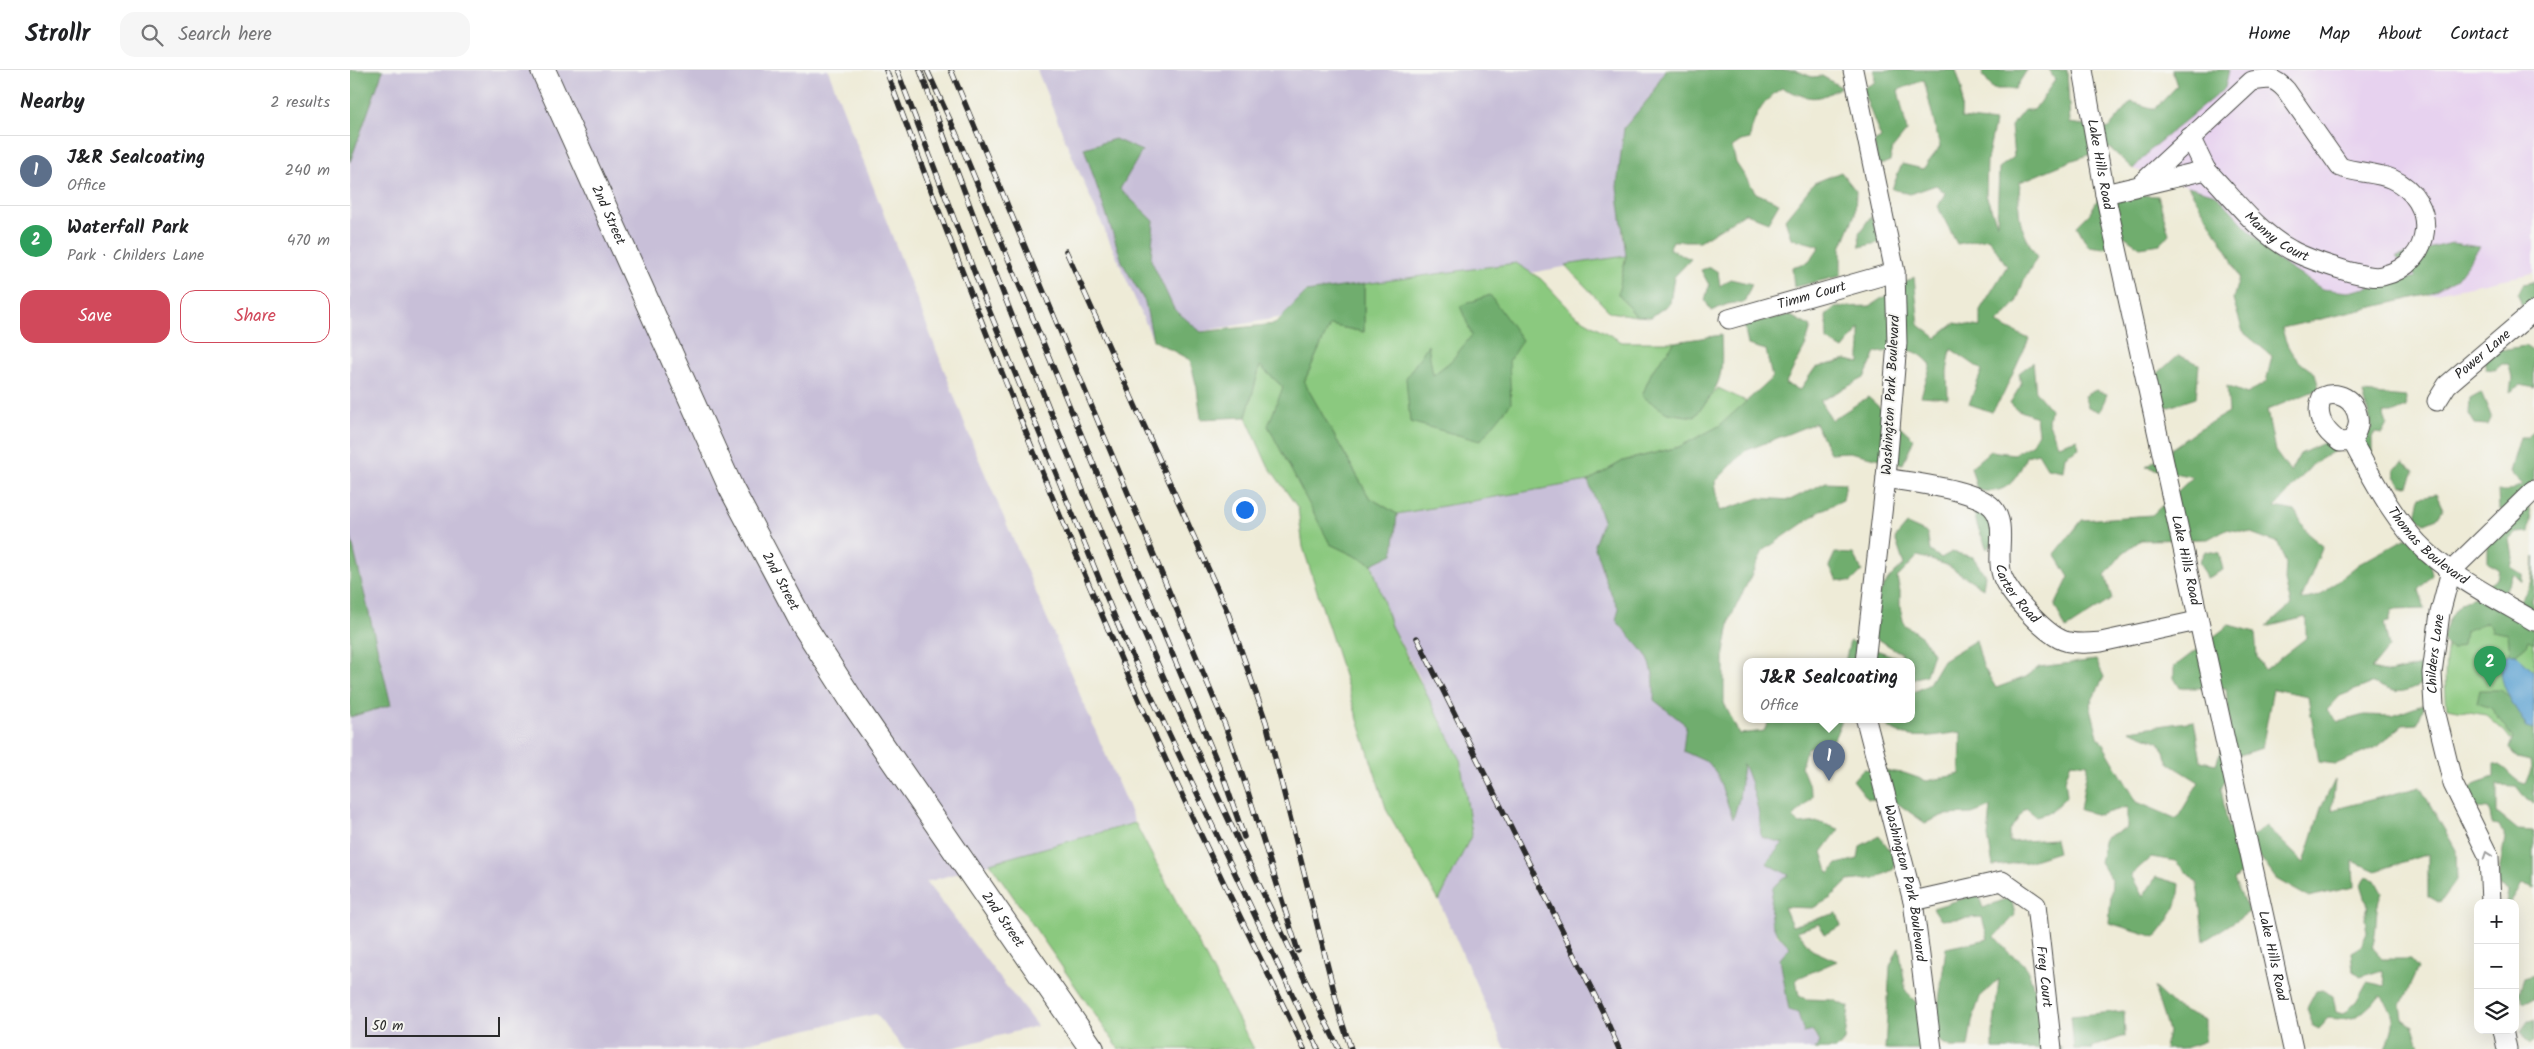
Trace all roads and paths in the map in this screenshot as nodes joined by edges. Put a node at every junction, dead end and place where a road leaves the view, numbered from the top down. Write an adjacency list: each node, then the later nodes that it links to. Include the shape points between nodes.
1 (543, 70): 23 (main road, 2nd Street, via 732,488 803,624 854,704)
2 (2083, 70): 7 (street, Lake Hills Road)
3 (1858, 71): 8 (street, Washington Park Boulevard)
4 (2190, 137): 5 (street, Manny Court); 5 (street, Manny Court, via 2252,81 2277,80 2340,167 2392,179 2418,199 2423,209 2423,245 2402,268 2380,277 2358,274 2291,250 2251,219); 6 (street)
5 (2206, 170): 6 (street)
6 (2139, 186): 7 (street)
7 (2105, 194): 16 (street, Lake Hills Road)
8 (1895, 272): 10 (street, Timm Court); 13 (street, Washington Park Boulevard, via 1897,343)
9 (2534, 311): 11 (street, Power Lane, via 2447,385)
10 (1729, 319)
11 (2437, 401)
12 (2352, 441): 15 (street, Thomas Boulevard, via 2386,501 2426,551)
13 (1886, 478): 16 (street, Carter Road, via 1974,495 1993,508 1999,523 2002,577 2023,606 2061,640 2086,644 2101,642); 18 (street, Washington Park Boulevard)
14 (2534, 490): 15 (street)
15 (2451, 571): 17 (street, Thomas Boulevard); 20 (street, Childers Lane, one-way to 15, via 2489,857 2453,784 2434,706 2432,674 2440,613)
16 (2197, 621): 26 (street, Lake Hills Road)
17 (2534, 621)
18 (1865, 658)
19 (1867, 723): 21 (street, Washington Park Boulevard)
20 (2491, 899)
21 (1913, 901): 24 (street, Washington Park Boulevard); 25 (street, Frey Court, via 2002,881 2036,905)
22 (2505, 1034): 27 (street)
23 (1092, 1049)
24 (1932, 1049)
25 (2052, 1049)
26 (2293, 1049)
27 (2507, 1049)

